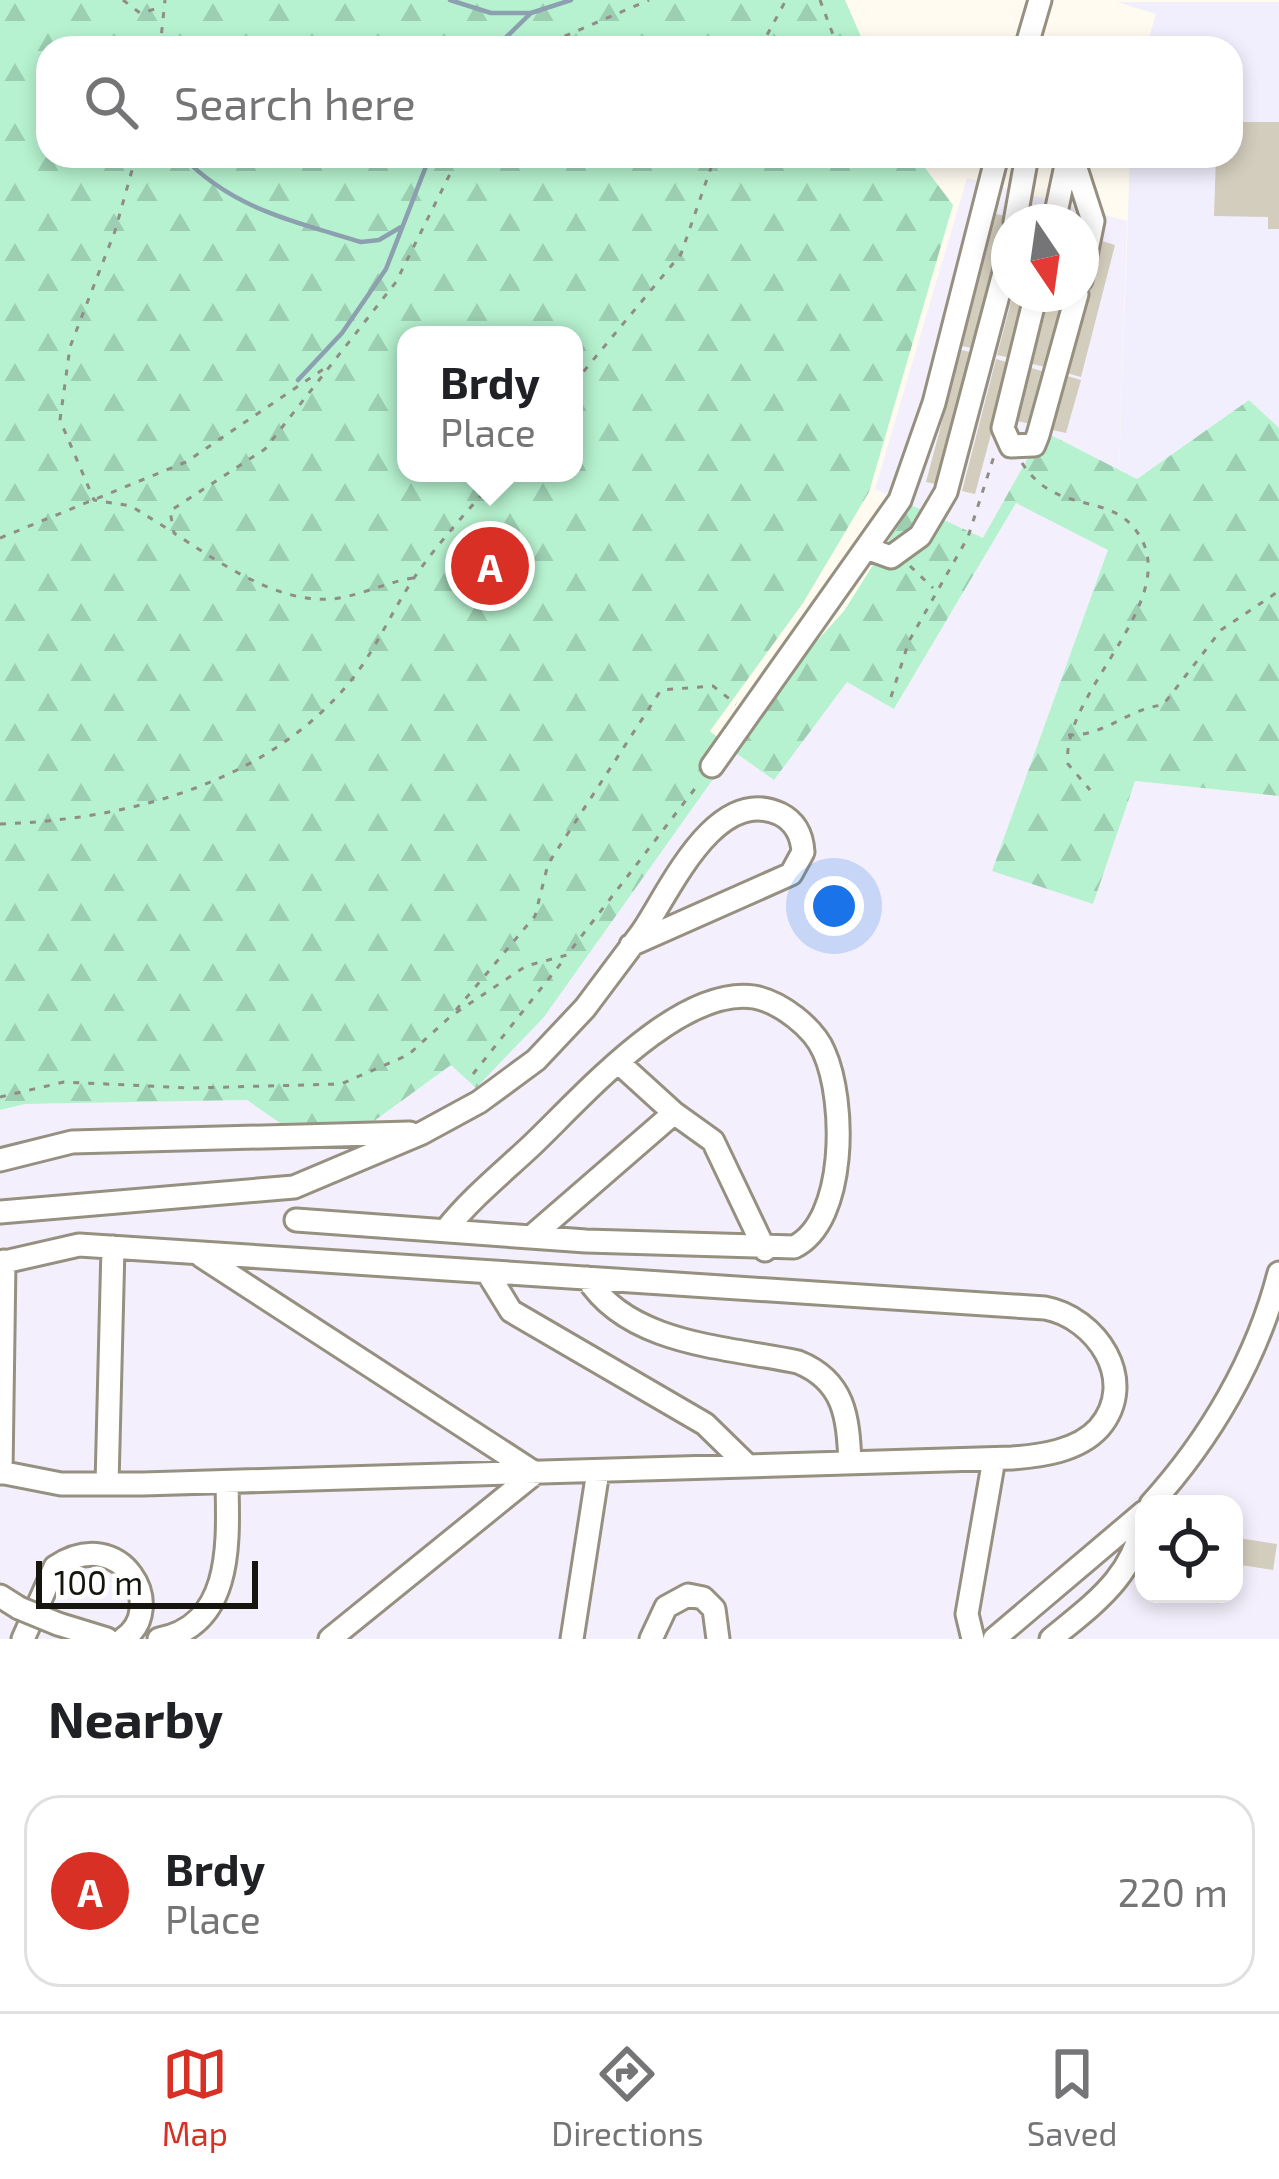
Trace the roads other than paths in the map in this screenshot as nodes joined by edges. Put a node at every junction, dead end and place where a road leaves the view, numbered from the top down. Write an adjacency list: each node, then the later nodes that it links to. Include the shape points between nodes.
1 (994, 168): 11 (lane, via 914,470)
2 (1025, 168): 5 (lane)
3 (1067, 168): 6 (lane)
4 (1074, 168): 7 (lane)
5 (1019, 204)
6 (1058, 204)
7 (1087, 204)
8 (994, 312): 11 (lane, via 946,492 920,536)
9 (1032, 312): 10 (lane, via 1007,437 1027,448 1038,435)
10 (1072, 312)
11 (880, 553): 12 (lane)
12 (712, 766)
13 (631, 945): 13 (lane, via 712,830 757,811 776,812 797,829 802,852 791,874); 16 (lane, via 536,1060)
14 (619, 1063): 15 (lane); 21 (lane); 24 (lane, via 668,1025 738,997 776,1005 816,1038 833,1095 830,1204 809,1239)
15 (674, 1113): 22 (lane); 24 (lane, via 713,1141)
16 (422, 1132): 17 (lane, via 72,1142); 18 (lane)
17 (0, 1160)
18 (294, 1186): 19 (lane); 20 (lane)
19 (0, 1213)
20 (296, 1220): 21 (lane); 26 (lane)
21 (445, 1231): 22 (lane)
22 (531, 1237): 24 (lane)
23 (113, 1247): 25 (lane); 27 (lane, via 50,1247); 39 (lane)
24 (765, 1250)
25 (196, 1252): 26 (lane); 37 (lane)
26 (298, 1259): 28 (lane)
27 (2, 1262): 36 (lane)
28 (487, 1272): 30 (lane); 34 (lane, via 517,1316 705,1424)
29 (1279, 1273): 31 (lane)
30 (587, 1278): 32 (lane, via 1045,1308 1078,1318 1109,1361 1114,1381 1105,1419 1064,1449); 33 (lane, via 607,1306 639,1325 818,1373 845,1408)
31 (1273, 1320): 40 (lane, via 1196,1455)
32 (994, 1459): 33 (lane); 52 (lane, via 967,1614)
33 (850, 1463): 34 (lane)
34 (748, 1466): 35 (lane)
35 (598, 1471): 37 (lane); 49 (lane)
36 (1, 1473): 39 (lane)
37 (535, 1473): 38 (lane); 48 (lane)
38 (227, 1482): 39 (lane); 47 (lane, via 221,1585 200,1619)
39 (107, 1484)
40 (1159, 1495)
41 (1135, 1521): 53 (lane)
42 (1135, 1553): 54 (lane, via 1116,1585)
43 (9, 1602): 45 (lane, bridge)
44 (22, 1639): 46 (lane, via 55,1567 104,1553 130,1570 138,1593 134,1630)
45 (107, 1639)
46 (123, 1639)
47 (159, 1639)
48 (330, 1639)
49 (572, 1639)
50 (651, 1639): 51 (lane, via 666,1606 693,1595 717,1612)
51 (718, 1639)
52 (973, 1639)
53 (994, 1639)
54 (1051, 1639)

